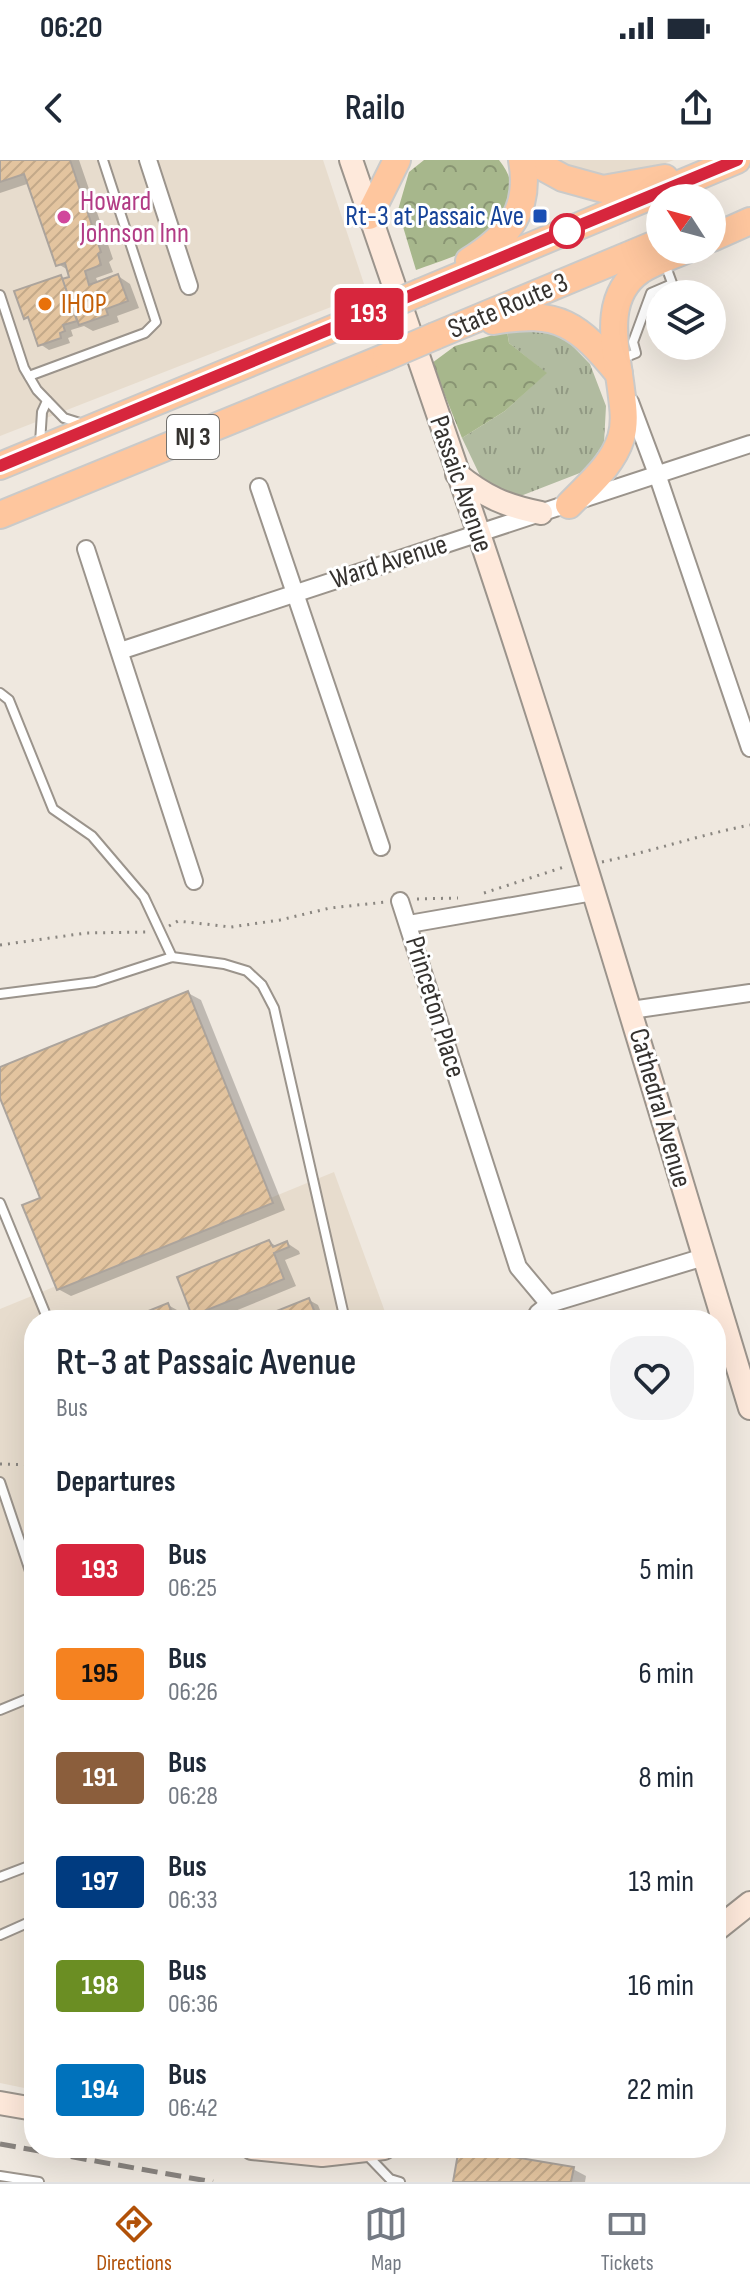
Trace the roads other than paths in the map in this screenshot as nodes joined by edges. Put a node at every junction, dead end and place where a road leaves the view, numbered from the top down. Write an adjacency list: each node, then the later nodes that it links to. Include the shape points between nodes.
1 (103, 160): 20 (lane, via 156,322 145,333)
2 (148, 160): 15 (street)
3 (351, 160): 9 (main road, Passaic Avenue)
4 (397, 160): 9 (highway)
5 (522, 160): 16 (highway, via 524,199 505,233)
6 (530, 160): 7 (highway, via 563,178 603,189)
7 (723, 162): 16 (highway, State Route 3 / NJ 3)
8 (750, 204): 10 (highway)
9 (366, 207): 26 (main road, Passaic Avenue)
10 (726, 214)
11 (750, 221): 12 (highway)
12 (726, 232)
13 (655, 264): 18 (highway, State Route 3 / NJ 3)
14 (657, 264): 19 (highway, via 630,279 618,297 614,318)
15 (189, 286)
16 (421, 292): 22 (highway, State Route 3 / NJ 3, bridge)
17 (0, 295): 20 (lane)
18 (435, 336): 19 (highway, via 495,320 553,319); 31 (highway, State Route 3 / NJ 3, bridge)
19 (619, 367): 27 (street); 29 (highway, via 624,415 617,448)
20 (29, 376): 21 (lane)
21 (47, 401): 22 (lane, via 64,418); 24 (lane)
22 (95, 428): 24 (highway, State Route 3 / NJ 3)
23 (750, 444): 27 (street, Ward Avenue)
24 (39, 451): 25 (highway, State Route 3 / NJ 3)
25 (0, 466)
26 (457, 474): 30 (main road, via 501,503); 32 (main road, Passaic Avenue)
27 (657, 474): 29 (street, Ward Avenue); 37 (street)
28 (259, 487): 34 (street)
29 (569, 505): 30 (street, Ward Avenue)
30 (541, 513): 32 (street, Ward Avenue)
31 (0, 515)
32 (478, 533): 34 (street, Ward Avenue); 38 (main road, Passaic Avenue)
33 (86, 549): 35 (street)
34 (296, 593): 35 (street, Ward Avenue); 39 (street)
35 (120, 651): 40 (street)
36 (0, 693): 44 (lane, via 9,700 53,809 92,836 144,897)
37 (750, 748)
38 (567, 809): 41 (main road, Cathedral Avenue)
39 (381, 847)
40 (194, 881)
41 (593, 892): 43 (street, Princeton Place); 47 (main road, Cathedral Avenue)
42 (400, 901): 43 (street)
43 (409, 924): 50 (street, Princeton Place, via 518,1267)
44 (172, 957): 46 (lane, via 95,982); 52 (lane, via 247,971 274,1008)
45 (750, 993): 47 (street)
46 (0, 994)
47 (631, 1010): 49 (main road, Cathedral Avenue)
48 (0, 1203): 51 (lane)
49 (704, 1257): 50 (street); 54 (main road, Cathedral Avenue)
50 (549, 1304): 53 (street)
51 (44, 1310)
52 (343, 1310)
53 (542, 1310)
54 (720, 1310)
55 (726, 1329): 56 (main road, Cathedral Avenue)
56 (750, 1408)
57 (0, 1482): 58 (lane)
58 (24, 1553)
59 (24, 1700): 60 (lane)
60 (0, 1710)
61 (24, 1868): 62 (lane)
62 (0, 1877)
63 (750, 1903): 64 (main road)
64 (726, 1922)
65 (24, 1924): 66 (lane)
66 (0, 1935)
67 (0, 2103): 68 (main road)
68 (24, 2107)
69 (375, 2158): 72 (lane, via 390,2179)
70 (0, 2176): 71 (lane)
71 (39, 2182)
72 (400, 2182)

